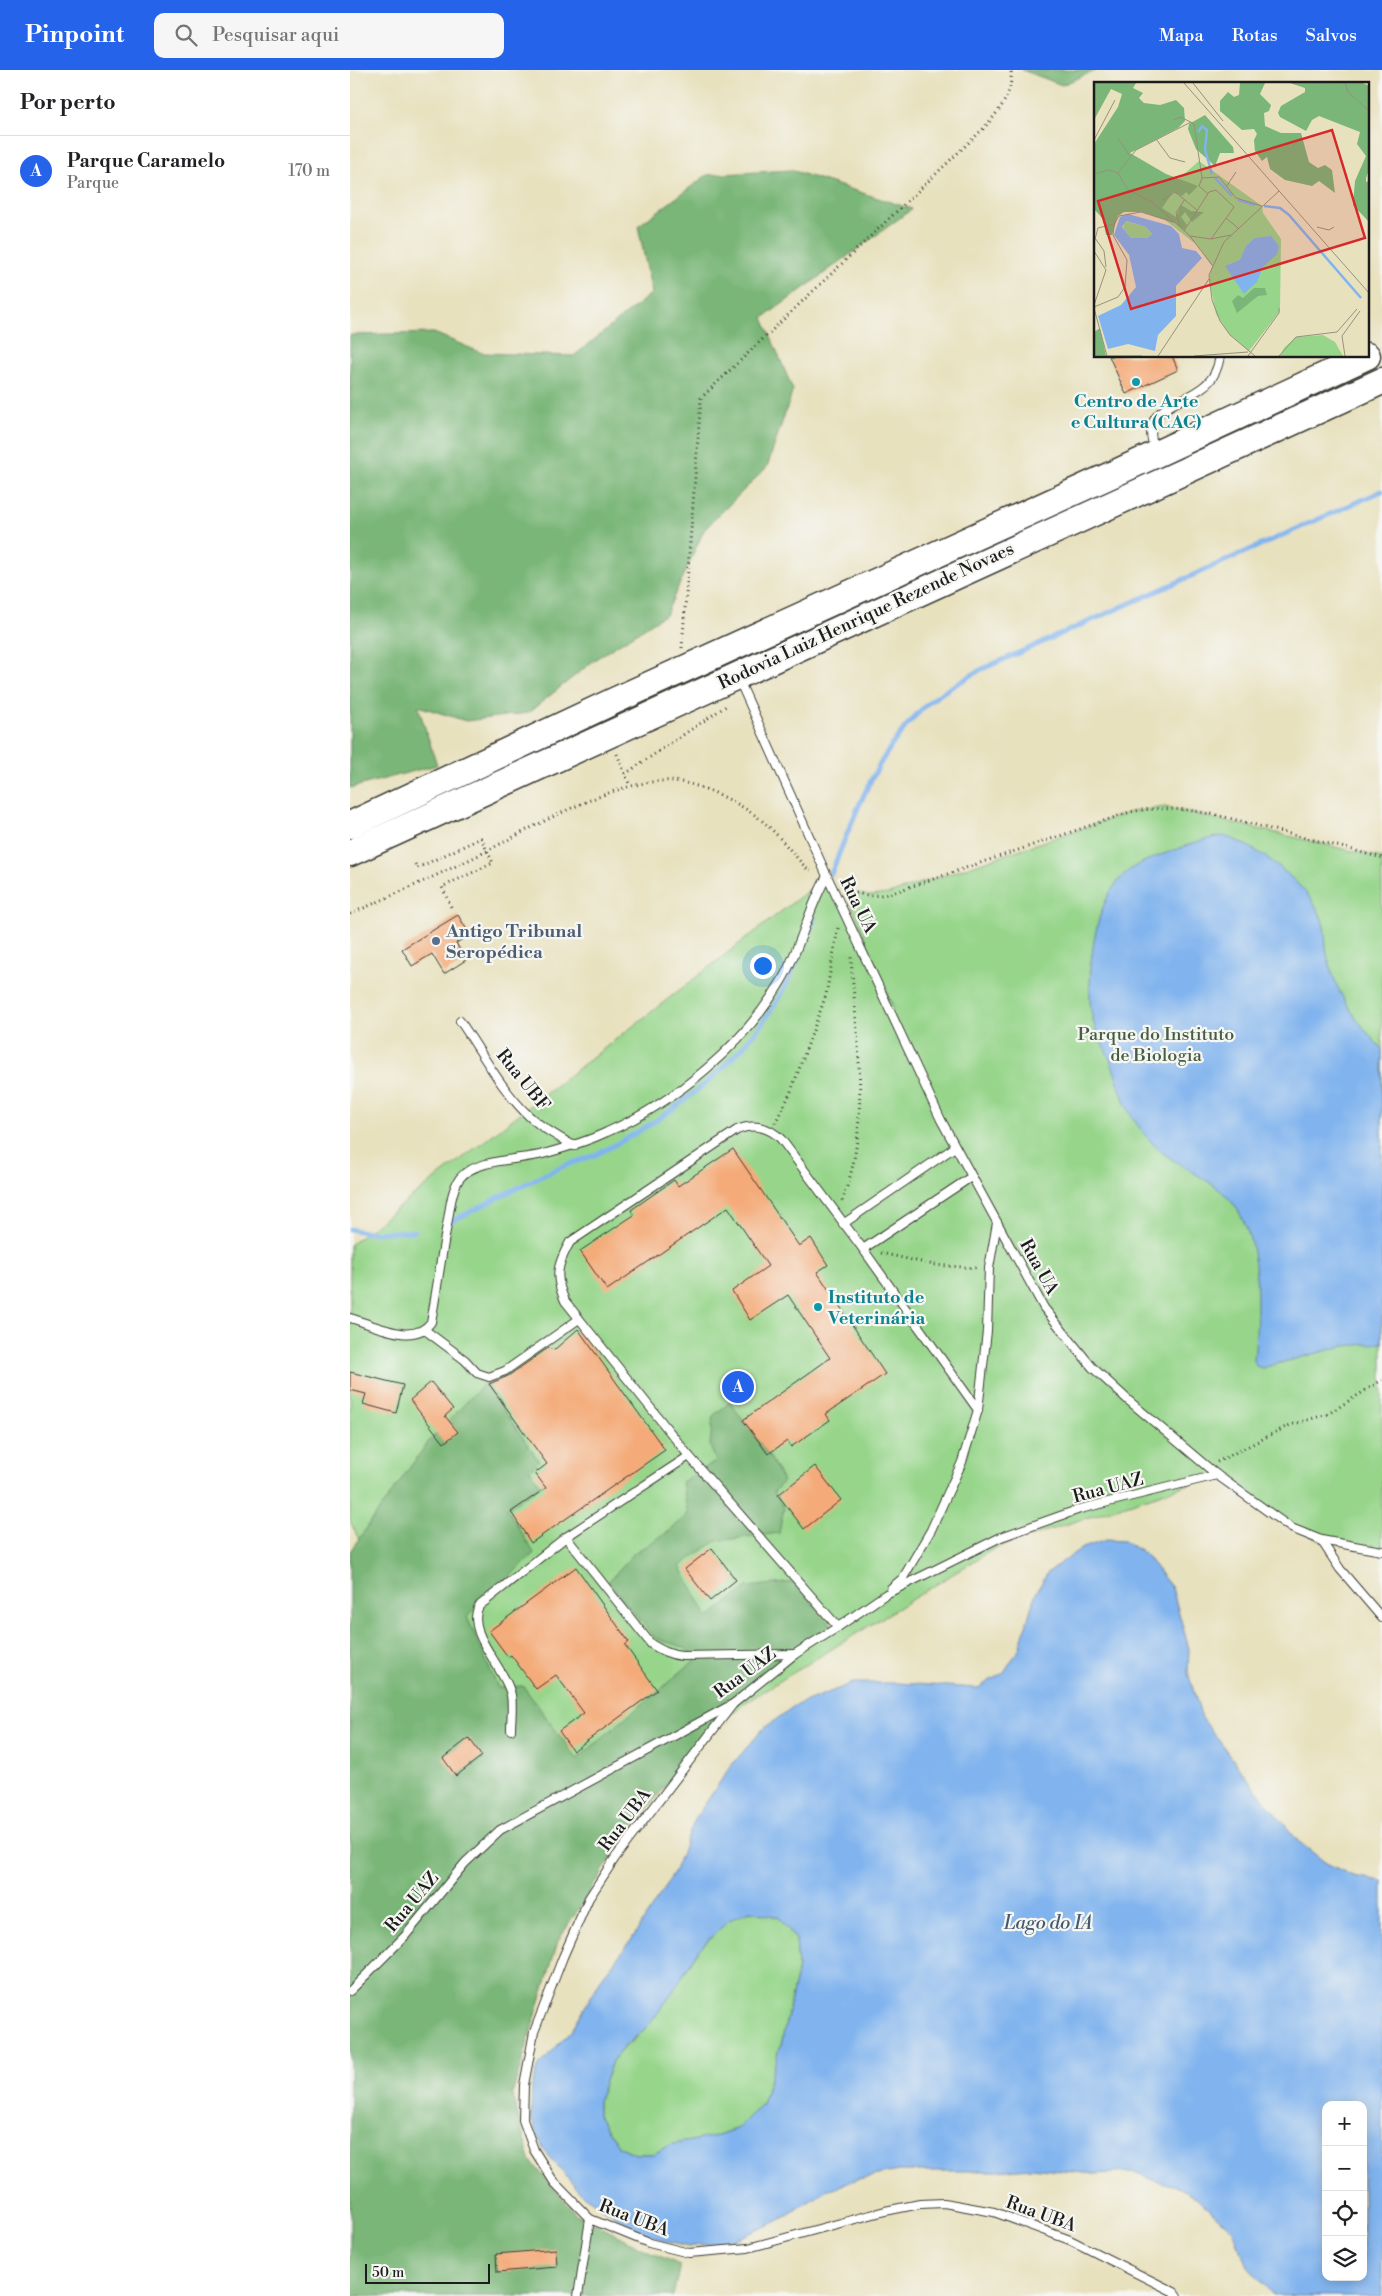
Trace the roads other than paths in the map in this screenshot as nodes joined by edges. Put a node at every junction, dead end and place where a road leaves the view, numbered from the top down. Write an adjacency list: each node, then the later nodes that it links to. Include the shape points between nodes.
1 (1382, 349): 2 (highway, Rodovia Luiz Henrique Rezende Novaes)
2 (1369, 355)
3 (1220, 358): 6 (lane, via 1216,372 1208,382 1166,406 1156,417 1150,434)
4 (1363, 358): 6 (highway, Rodovia Luiz Henrique Rezende Novaes)
5 (1382, 380): 7 (highway, Rodovia Luiz Henrique Rezende Novaes)
6 (1156, 454): 8 (highway, Rodovia Luiz Henrique Rezende Novaes)
7 (737, 674): 9 (highway, Rodovia Luiz Henrique Rezende Novaes); 10 (lane, Rua UA)
8 (350, 825)
9 (350, 853)
10 (827, 876): 12 (lane, via 811,910 800,945 782,980 728,1050 662,1101 608,1132); 13 (lane, Rua UA)
11 (460, 1020): 12 (lane, Rua UBF, via 527,1114)
12 (574, 1146): 20 (lane, via 476,1167 460,1179 451,1204 431,1322)
13 (955, 1147): 14 (lane, Rua UA); 16 (lane)
14 (971, 1177): 15 (lane, Rua UA); 17 (lane)
15 (997, 1223): 21 (lane, via 989,1268 987,1332); 23 (lane, Rua UA, via 1044,1308 1092,1367)
16 (843, 1224): 17 (lane); 19 (lane, via 781,1139 770,1131 749,1126 737,1130 570,1242 561,1258 558,1286)
17 (863, 1249): 21 (lane)
18 (350, 1318): 20 (lane, via 404,1333)
19 (579, 1318): 20 (lane, via 505,1371 489,1377 477,1372); 22 (lane)
20 (425, 1330)
21 (978, 1410): 27 (lane, via 962,1462 931,1530 902,1578)
22 (689, 1456): 24 (lane); 29 (lane)
23 (1217, 1475): 25 (lane, Rua UA, via 1291,1528); 27 (lane, Rua UAZ, via 1080,1510 1001,1537)
24 (566, 1537): 30 (lane, via 651,1644 660,1649 682,1656); 32 (lane, via 486,1598 476,1612 481,1638 503,1673 511,1696)
25 (1321, 1540): 26 (lane, Rua UA); 28 (lane, via 1340,1569)
26 (1382, 1551)
27 (886, 1594): 29 (lane, Rua UAZ)
28 (1382, 1618)
29 (838, 1627): 30 (lane, Rua UAZ)
30 (795, 1654): 31 (lane, Rua UAZ)
31 (733, 1704): 33 (lane, Rua UAZ, via 500,1830 465,1863 405,1936); 34 (lane, Rua UBA, via 615,1858 589,1898 534,2032 524,2085 523,2120 534,2150 554,2182)
32 (511, 1730)
33 (350, 1991)
34 (590, 2220): 35 (lane); 36 (lane, Rua UBA, via 649,2243 689,2253 748,2248 885,2211 944,2203 994,2212 1070,2240)
35 (578, 2296)
36 (1177, 2296)

